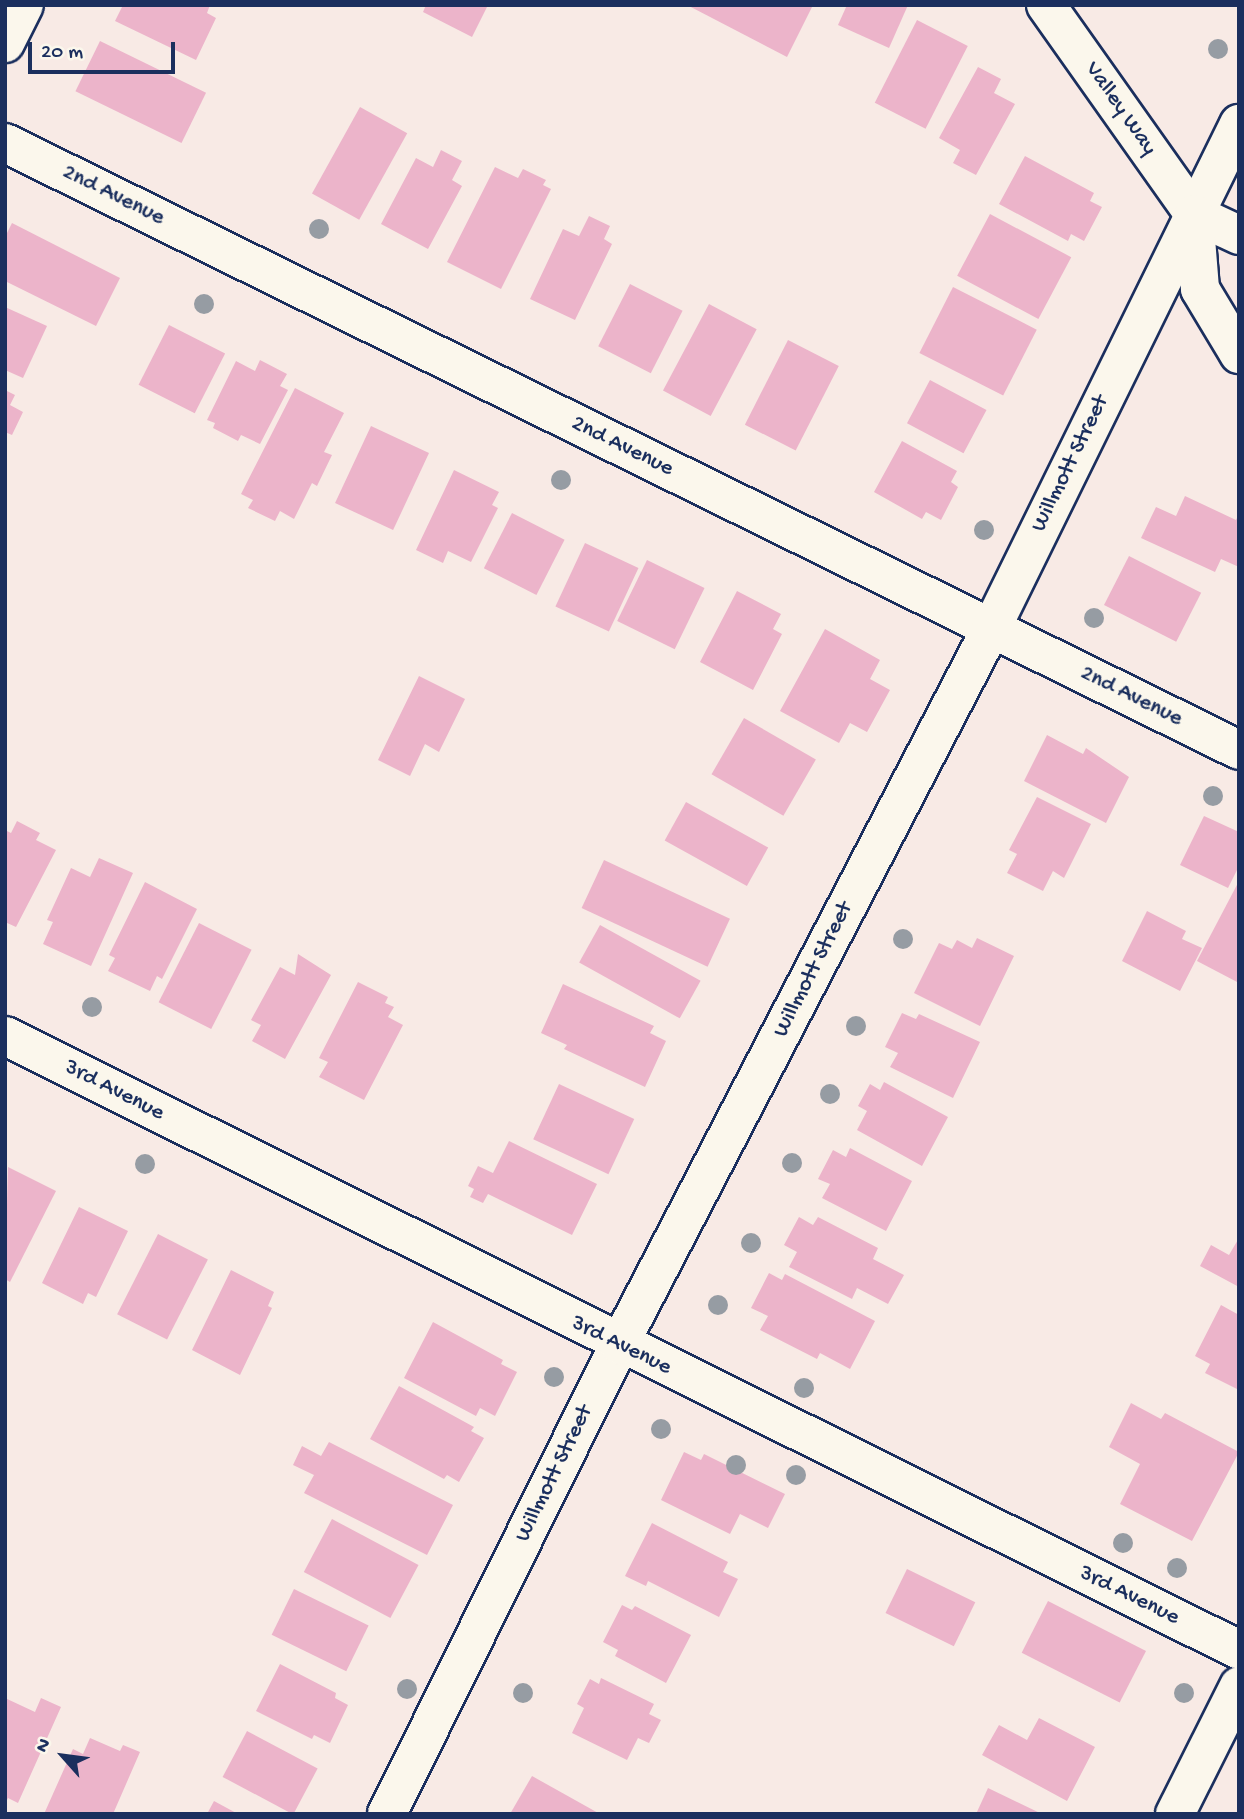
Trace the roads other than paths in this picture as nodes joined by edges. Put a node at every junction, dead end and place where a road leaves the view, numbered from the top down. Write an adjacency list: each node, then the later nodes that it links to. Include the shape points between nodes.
1 (24, 5): 3 (street)
2 (1046, 5): 6 (street, Valley Way)
3 (5, 43)
4 (1239, 124): 6 (street, Willmott Street)
5 (5, 143): 9 (street, 2nd Avenue)
6 (1194, 214): 7 (street); 8 (street, via 1200,289); 9 (street, Willmott Street)
7 (1239, 234)
8 (1239, 354)
9 (991, 629): 10 (street, 2nd Avenue); 12 (street, Willmott Street)
10 (1239, 750)
11 (5, 1036): 12 (street, 3rd Avenue)
12 (619, 1345): 13 (street, 3rd Avenue); 15 (street, Willmott Street)
13 (1239, 1650)
14 (1239, 1686): 16 (street)
15 (387, 1814)
16 (1175, 1814)

